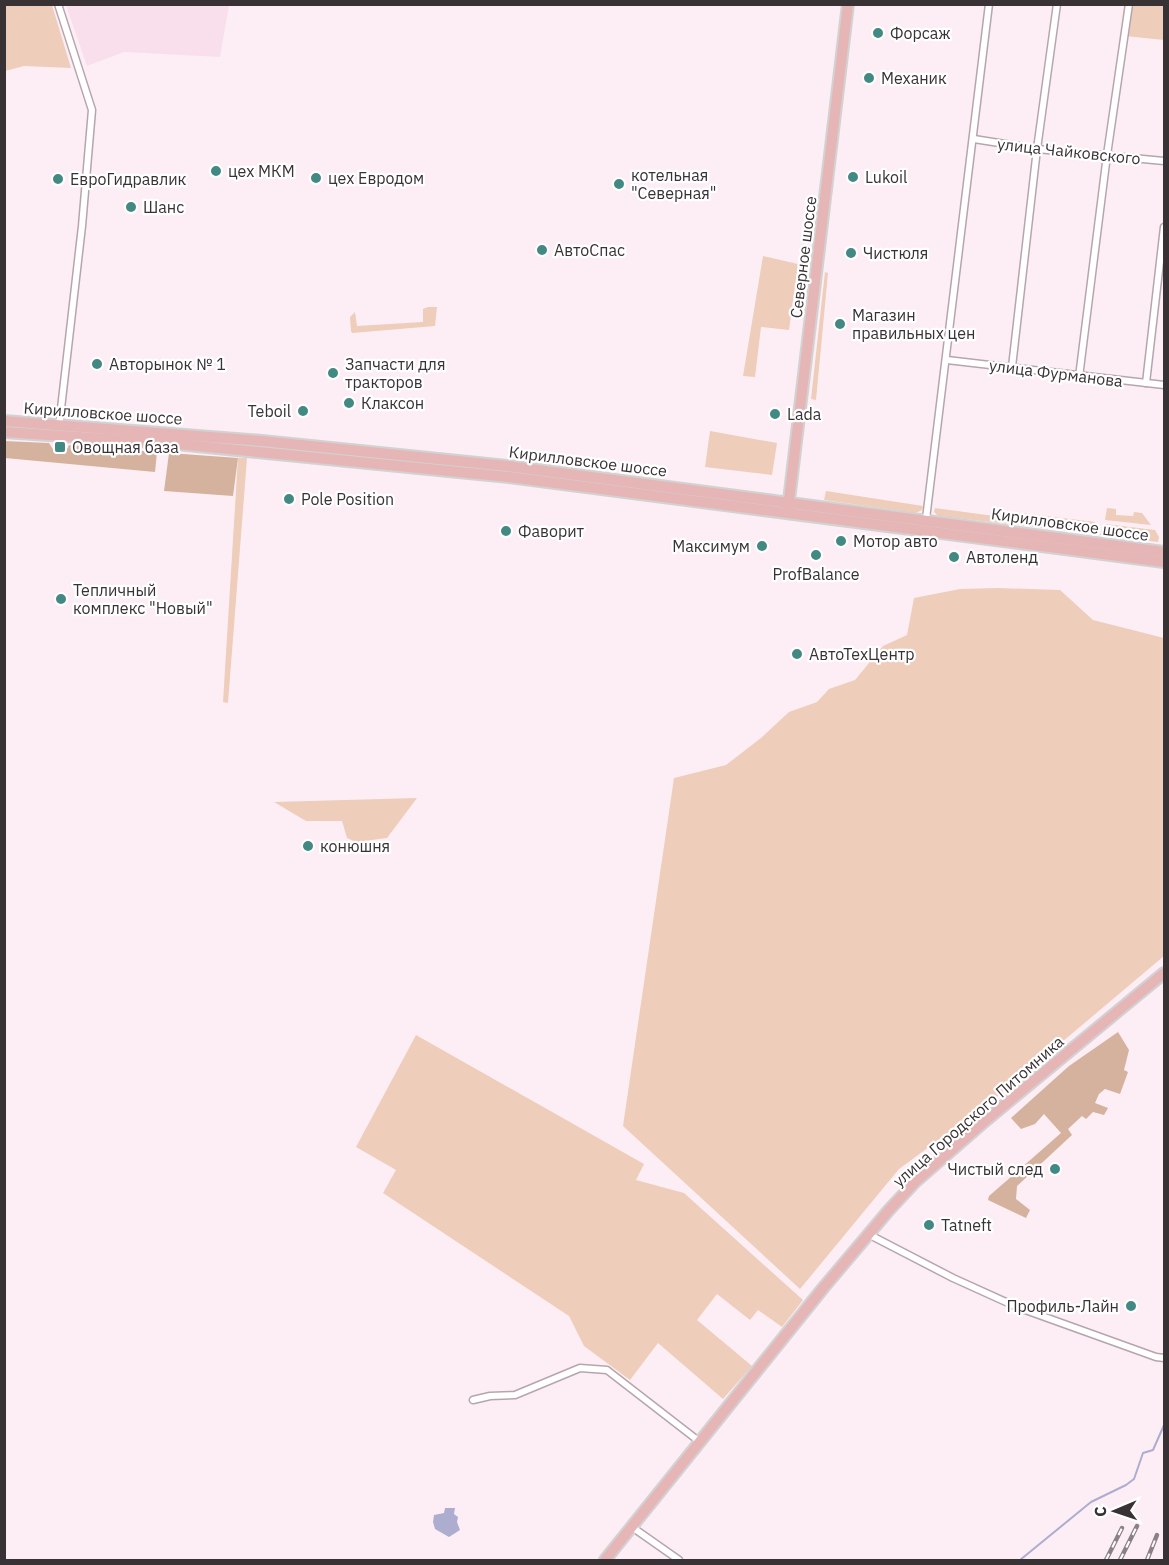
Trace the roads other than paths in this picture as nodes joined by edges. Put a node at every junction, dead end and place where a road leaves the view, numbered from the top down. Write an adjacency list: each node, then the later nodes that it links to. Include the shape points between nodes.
1 (58, 4): 17 (street, via 92,110)
2 (848, 4): 19 (main road, Северное шоссе)
3 (989, 4): 6 (street)
4 (1057, 4): 7 (street)
5 (1129, 4): 8 (street)
6 (974, 139): 7 (street, улица Чайковского); 11 (street)
7 (1037, 149): 8 (street, улица Чайковского); 12 (street)
8 (1107, 155): 9 (street, улица Чайковского); 13 (street)
9 (1164, 161)
10 (1164, 227): 14 (street)
11 (947, 360): 12 (street, улица Фурманова); 20 (street)
12 (1012, 367): 13 (street, улица Фурманова)
13 (1079, 377): 14 (street, улица Фурманова)
14 (1146, 383): 15 (street, улица Фурманова)
15 (1164, 385)
16 (4, 421): 17 (main road, Кирилловское шоссе)
17 (59, 430): 18 (main road, Кирилловское шоссе); 19 (main road, Кирилловское шоссе, via 355,449 511,466)
18 (4, 432)
19 (788, 507): 20 (main road, Кирилловское шоссе); 22 (main road, Кирилловское шоссе)
20 (926, 519): 21 (main road, Кирилловское шоссе)
21 (1164, 552)
22 (1164, 562)
23 (1164, 973): 24 (main road, улица Городского Питомника, via 941,1159)
24 (868, 1234): 25 (street, via 1017,1307); 27 (main road, улица Городского Питомника)
25 (1164, 1358)
26 (473, 1400): 27 (street, via 515,1395 580,1368 607,1370)
27 (700, 1443): 28 (main road, улица Городского Питомника)
28 (632, 1527): 29 (main road, улица Городского Питомника); 30 (street)
29 (605, 1560)
30 (679, 1560)

